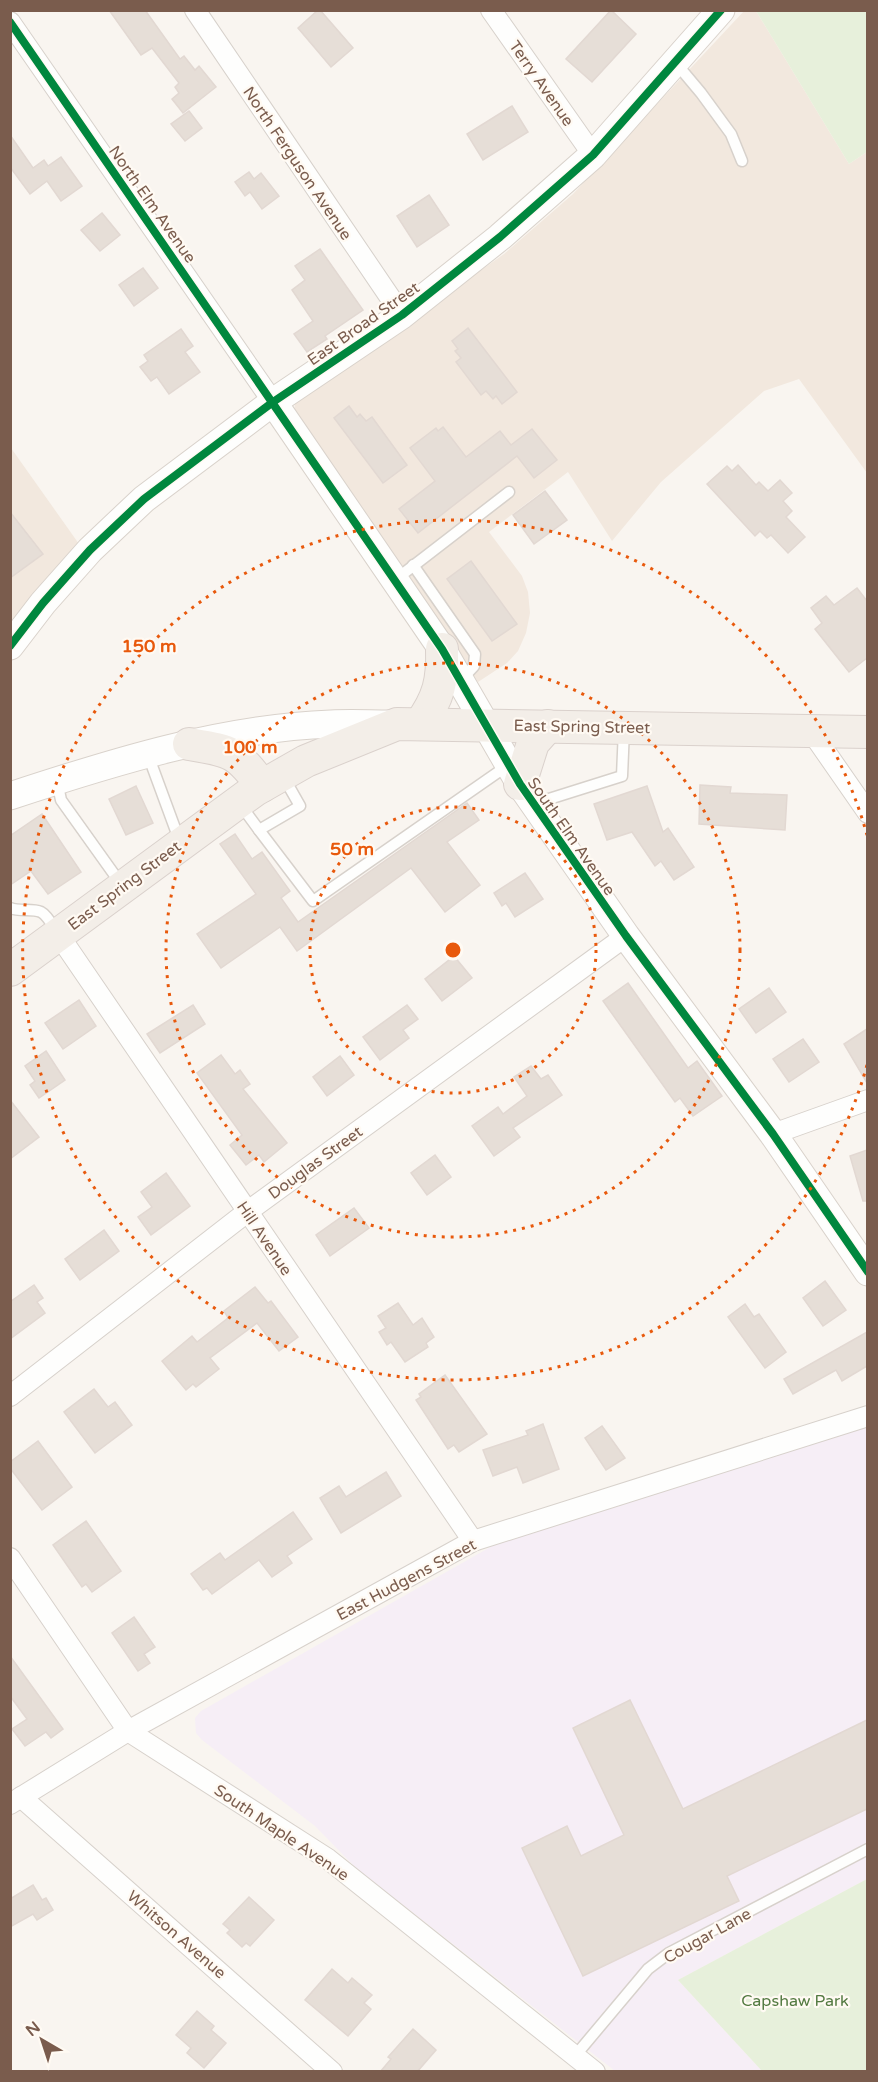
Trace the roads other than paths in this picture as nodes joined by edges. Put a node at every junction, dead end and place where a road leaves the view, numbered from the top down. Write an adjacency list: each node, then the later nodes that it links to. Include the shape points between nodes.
1 (195, 10): 8 (street, North Ferguson Avenue)
2 (491, 10): 6 (street, Terry Avenue)
3 (721, 10): 5 (street, East Broad Street)
4 (10, 22): 9 (street, North Elm Avenue)
5 (675, 62): 6 (street, East Broad Street); 7 (lane, via 731,134)
6 (593, 155): 8 (street, East Broad Street, via 500,237)
7 (742, 161)
8 (402, 315): 9 (street, East Broad Street)
9 (273, 402): 11 (street, South Elm Avenue); 12 (street, East Broad Street, via 144,499 90,550)
10 (509, 492): 11 (lane)
11 (404, 573): 13 (street, South Elm Avenue); 14 (lane, via 475,654 474,666)
12 (12, 642)
13 (442, 649): 14 (street, South Elm Avenue); 15 (main road, via 443,671 431,709)
14 (460, 681): 16 (street, South Elm Avenue)
15 (409, 724): 16 (main road, East Spring Street); 21 (street, via 329,724); 25 (main road, East Spring Street, via 306,761)
16 (485, 725): 17 (main road, East Spring Street); 24 (street, South Elm Avenue)
17 (548, 726): 18 (main road, East Spring Street); 24 (main road, via 533,743)
18 (624, 727): 19 (main road, East Spring Street); 24 (lane, via 622,776)
19 (811, 731): 20 (main road, East Spring Street); 27 (street)
20 (867, 732)
21 (189, 744): 22 (street); 25 (main road, via 236,756)
22 (148, 755): 23 (street); 29 (lane, via 176,831)
23 (57, 781): 26 (street); 30 (lane, via 61,800)
24 (520, 784): 28 (lane, via 313,901); 33 (street, South Elm Avenue)
25 (261, 788): 28 (lane); 28 (lane, via 300,806); 29 (main road, East Spring Street)
26 (10, 796)
27 (867, 813)
28 (259, 830)
29 (184, 841): 30 (main road, East Spring Street)
30 (123, 887): 32 (main road, East Spring Street)
31 (10, 908): 32 (lane, via 40,911)
32 (58, 934): 34 (main road, East Spring Street); 37 (street, Hill Avenue)
33 (626, 936): 36 (street, South Elm Avenue); 37 (street, Douglas Street)
34 (10, 970)
35 (867, 1100): 36 (street)
36 (773, 1134): 38 (street, South Elm Avenue)
37 (247, 1212): 39 (street, Douglas Street); 41 (street, Hill Avenue)
38 (867, 1272)
39 (10, 1396)
40 (867, 1416): 41 (street, East Hudgens Street)
41 (473, 1541): 43 (street, East Hudgens Street)
42 (10, 1558): 43 (street, South Maple Avenue)
43 (128, 1731): 44 (street, East Hudgens Street); 46 (street, South Maple Avenue, via 328,1859)
44 (16, 1801): 47 (street, Whitson Avenue)
45 (867, 1849): 46 (lane, Cougar Lane, via 669,1953 648,1969)
46 (575, 2056): 48 (street, South Maple Avenue)
47 (332, 2072)
48 (595, 2072)

